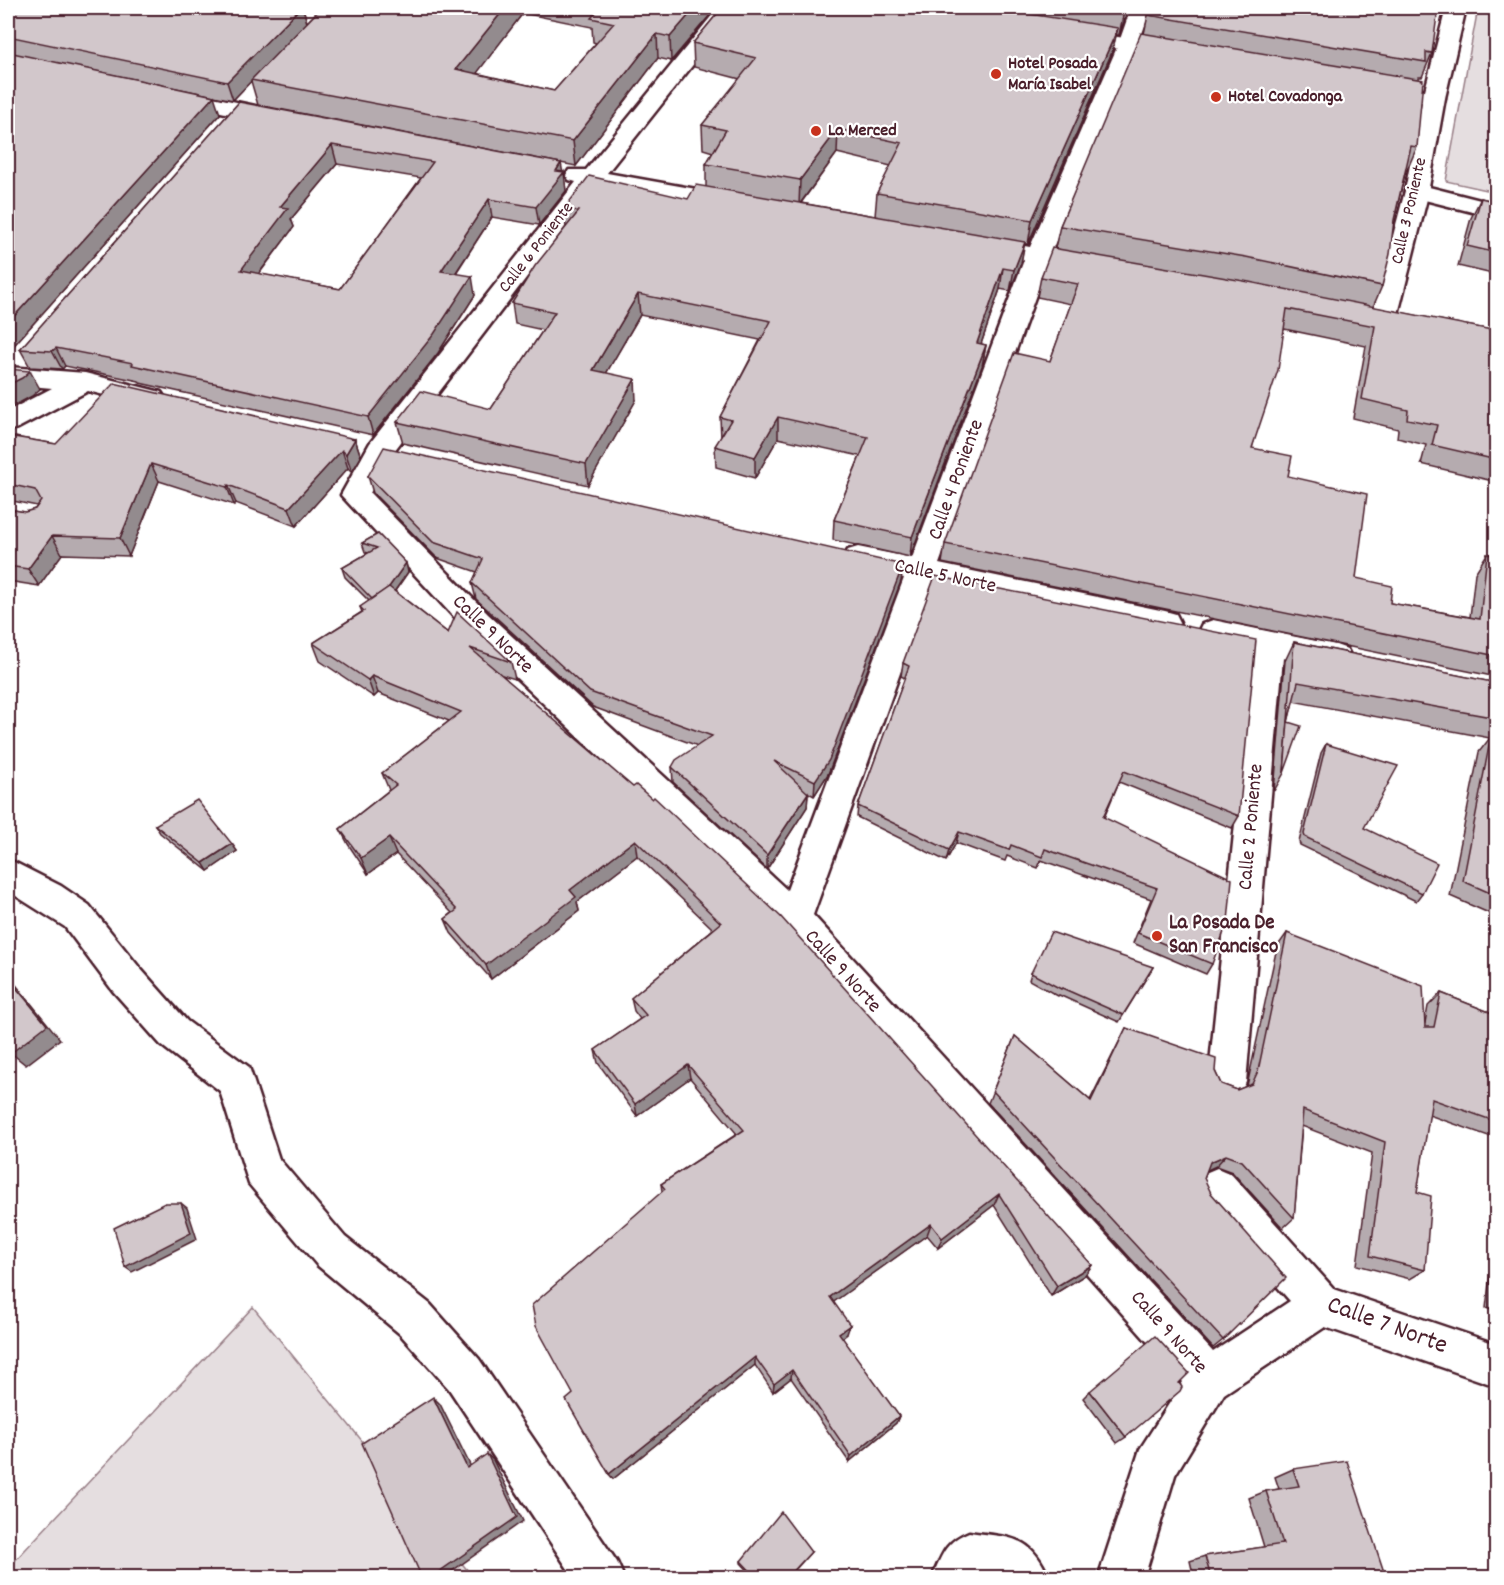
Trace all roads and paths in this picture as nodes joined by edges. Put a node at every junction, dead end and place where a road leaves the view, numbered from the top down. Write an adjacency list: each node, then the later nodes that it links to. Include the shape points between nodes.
1 (728, 8): 15 (street, Calle 6 Poniente)
2 (1141, 8): 5 (street, Calle 4 Poniente)
3 (1456, 8): 10 (street, Calle 3 Poniente)
4 (1047, 32): 5 (street)
5 (1128, 45): 6 (street); 20 (street, Calle 4 Poniente)
6 (1199, 57)
7 (1352, 84): 10 (street)
8 (150, 90): 11 (street)
9 (256, 93): 11 (street)
10 (1434, 98): 16 (street, Calle 3 Poniente)
11 (240, 110): 12 (street); 13 (street)
12 (298, 121)
13 (224, 127)
14 (556, 171): 15 (street)
15 (591, 178): 17 (street); 28 (street, Calle 6 Poniente, via 381,450)
16 (1417, 191): 18 (street); 22 (street, Calle 3 Poniente)
17 (756, 206)
18 (1497, 211)
19 (956, 241): 20 (street)
20 (1038, 255): 21 (street); 30 (street, Calle 4 Poniente)
21 (1109, 268)
22 (1383, 322)
23 (15, 365): 24 (street); 25 (street)
24 (8, 371)
25 (85, 382): 26 (street); 27 (street)
26 (176, 403)
27 (11, 429)
28 (355, 495): 34 (street, Calle 9 Norte, via 477,622)
29 (831, 552): 30 (street, Calle 5 Norte)
30 (923, 573): 31 (street, Calle 5 Norte); 34 (street, Calle 4 Poniente)
31 (1269, 644): 32 (street, Calle 5 Norte); 35 (street, Calle 2 Poniente)
32 (1360, 662)
33 (8, 874): 40 (street, via 77,916 126,980 174,1033 236,1080 263,1170 331,1251 415,1319 464,1374)
34 (794, 919): 39 (street, Calle 9 Norte)
35 (1227, 1082)
36 (1216, 1188): 37 (street, Calle 7 Norte)
37 (1320, 1305): 38 (street, Calle 7 Norte); 39 (street, Calle 9 Norte)
38 (1497, 1365)
39 (1209, 1379): 43 (street, via 1156,1466)
40 (601, 1578)
41 (959, 1578): 42 (street, via 957,1572 969,1555 1012,1561)
42 (1026, 1578)
43 (1120, 1578)

